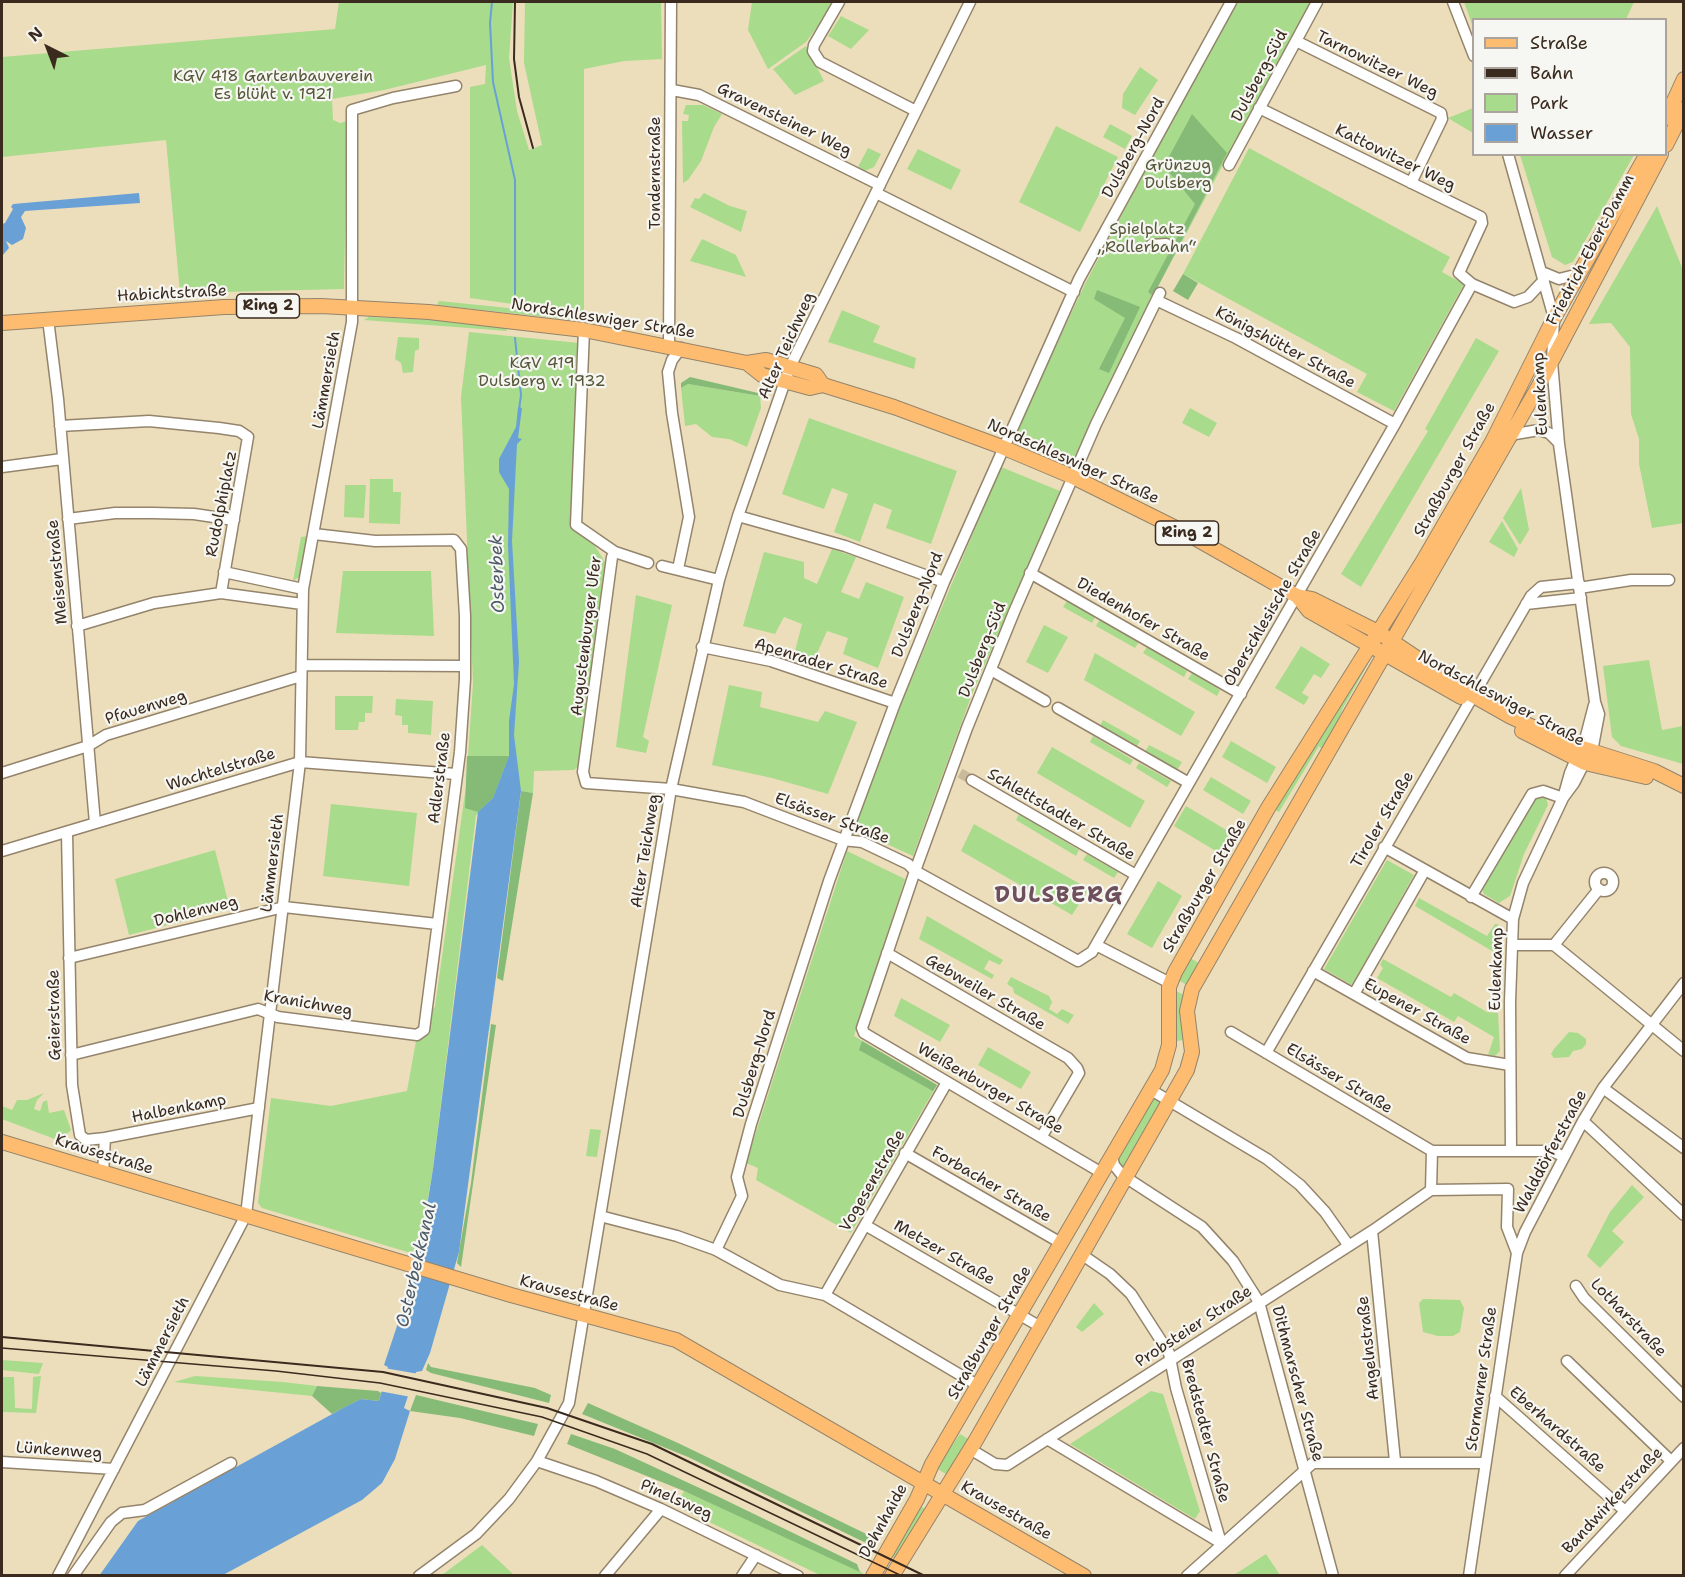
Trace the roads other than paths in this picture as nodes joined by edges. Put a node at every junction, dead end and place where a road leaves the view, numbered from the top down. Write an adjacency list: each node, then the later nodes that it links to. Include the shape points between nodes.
1 (671, 2): 11 (street, Tondernstraße)
2 (838, 2): 14 (street, via 813,51 820,62)
3 (970, 2): 14 (street, Alter Teichweg)
4 (1231, 2): 28 (street, Dulsberg-Nord)
5 (1317, 2): 7 (street, Dulsberg-Süd)
6 (1453, 2): 8 (street)
7 (1296, 41): 12 (street, Dulsberg-Süd); 21 (street, Tarnowitzer Weg, via 1441,113 1443,120)
8 (1472, 53)
9 (1683, 79): 15 (main road)
10 (456, 86): 30 (street, Lämmersieth, via 352,110)
11 (672, 90): 22 (street, Gravensteiner Weg, via 699,95); 36 (street, Tondernstraße)
12 (1259, 108): 20 (street, Dulsberg-Süd); 21 (street, Kattowitzer Weg)
13 (1683, 109): 16 (main road)
14 (916, 111): 22 (street, Alter Teichweg)
15 (1667, 114)
16 (1667, 141)
17 (1509, 156): 26 (street, Eulenkamp)
18 (1646, 156): 25 (main road, Friedrich-Ebert-Damm)
19 (1660, 156): 37 (main road, Friedrich-Ebert-Damm)
20 (1229, 165)
21 (1412, 183): 27 (street, Kattowitzer Weg, via 1481,217 1482,223 1459,273)
22 (878, 189): 28 (street, Gravensteiner Weg); 39 (street, Alter Teichweg)
23 (1166, 244): 24 (street)
24 (1151, 245)
25 (1579, 274): 26 (street, via 1559,279); 32 (main road, Friedrich-Ebert-Damm)
26 (1543, 276): 27 (street, via 1528,297 1514,302); 32 (street, Eulenkamp)
27 (1472, 284): 42 (street, Oberschlesische Straße)
28 (1074, 292): 46 (street, Dulsberg-Nord)
29 (1159, 297): 42 (street, Königshütter Straße); 49 (street, Dulsberg-Süd)
30 (352, 307): 31 (main road, Habichtstraße / Ring 2); 33 (main road, Habichtstraße / Ring 2, via 224,307); 53 (street, Lämmersieth)
31 (488, 317): 35 (main road, Nordschleswiger Straße / Ring 2)
32 (1554, 318): 37 (street, Eulenkamp); 69 (main road, Straßburger Straße, via 1492,442)
33 (48, 319): 34 (main road, Habichtstraße / Ring 2); 43 (street, Meisenstraße)
34 (2, 323)
35 (584, 330): 36 (main road, Nordschleswiger Straße / Ring 2); 54 (street, Augustenburger Ufer, via 576,525)
36 (675, 347): 38 (main road, Nordschleswiger Straße / Ring 2); 57 (street, Tondernstraße, via 668,372 689,517)
37 (1552, 362): 44 (main road, Straßburger Straße); 45 (street, Eulenkamp)
38 (747, 363): 39 (main road, Nordschleswiger Straße / Ring 2, via 766,360); 40 (main road, Nordschleswiger Straße / Ring 2, via 762,375)
39 (790, 367): 40 (street, Alter Teichweg); 41 (main road, Nordschleswiger Straße / Ring 2, via 816,375)
40 (785, 381): 41 (main road, Nordschleswiger Straße / Ring 2, via 810,387); 50 (street, Alter Teichweg)
41 (823, 385): 46 (main road, Nordschleswiger Straße / Ring 2)
42 (1395, 424): 66 (street, Oberschlesische Straße)
43 (60, 426): 47 (street, Meisenstraße); 52 (street, Rudolphiplatz, via 149,422 240,431 249,442)
44 (1508, 439): 45 (street, Eulenkamp, via 1539,430 1552,435); 70 (main road, Straßburger Straße)
45 (1559, 444): 64 (street, Eulenkamp)
46 (1002, 447): 49 (main road, Nordschleswiger Straße / Ring 2); 62 (street, Dulsberg-Nord)
47 (62, 459): 48 (street); 51 (street, Meisenstraße)
48 (2, 466)
49 (1073, 477): 59 (street, Dulsberg-Süd); 66 (main road, Nordschleswiger Straße / Ring 2, via 1184,532)
50 (738, 516): 60 (street, Alter Teichweg); 62 (street, via 845,546)
51 (68, 519): 52 (street, via 143,513); 68 (street, Meisenstraße)
52 (234, 520): 58 (street, Rudolphiplatz)
53 (314, 534): 63 (street, Lämmersieth); 74 (street, Adlerstraße, via 375,541 456,541 461,549)
54 (615, 552): 55 (street); 87 (street, Augustenburger Ufer)
55 (648, 563)
56 (662, 566): 57 (street)
57 (678, 569): 60 (street)
58 (224, 572): 63 (street, Rudolphiplatz); 65 (street, Rudolphiplatz)
59 (1030, 573): 76 (street, Dulsberg-Süd); 77 (street, Diedenhofer Straße)
60 (719, 580): 72 (street, Alter Teichweg)
61 (1669, 580): 64 (street, via 1631,580)
62 (944, 582): 80 (street, Dulsberg-Nord)
63 (303, 589): 67 (street, Lämmersieth)
64 (1580, 590): 78 (street, Tiroler Straße, via 1526,604); 83 (street, Eulenkamp, via 1599,714 1598,732)
65 (221, 593): 67 (street); 68 (street, via 154,603)
66 (1297, 596): 69 (main road, Nordschleswiger Straße / Ring 2, via 1312,599); 71 (main road, Nordschleswiger Straße / Ring 2, via 1310,611); 77 (street, Oberschlesische Straße)
67 (302, 604): 75 (street, Lämmersieth)
68 (78, 626): 82 (street, Meisenstraße)
69 (1378, 632): 70 (main road, Nordschleswiger Straße / Ring 2); 71 (main road, Straßburger Straße)
70 (1391, 640): 73 (main road, Straßburger Straße); 78 (main road, Nordschleswiger Straße / Ring 2)
71 (1369, 646): 73 (main road, Nordschleswiger Straße / Ring 2); 112 (main road, Straßburger Straße, via 1268,808)
72 (702, 647): 80 (street, Apenrader Straße, via 771,662); 91 (street, Alter Teichweg)
73 (1383, 655): 78 (main road, Nordschleswiger Straße / Ring 2); 127 (main road, Straßburger Straße, via 1192,989 1186,1011 1191,1058)
74 (465, 666): 75 (street, Pfauenweg); 86 (street, Adlerstraße)
75 (302, 670): 82 (street, Pfauenweg, via 106,735); 84 (street, Lämmersieth)
76 (991, 670): 79 (street); 99 (street, Dulsberg-Süd, via 956,772)
77 (1241, 694): 89 (street, Oberschlesische Straße)
78 (1471, 698): 83 (main road, Nordschleswiger Straße / Ring 2); 96 (street, Tiroler Straße)
79 (1045, 701)
80 (894, 703): 95 (street, Dulsberg-Nord)
81 (1058, 708): 89 (street)
82 (88, 746): 85 (street, Pfauenweg); 93 (street, Meisenstraße)
83 (1583, 755): 90 (main road, Nordschleswiger Straße / Ring 2, via 1629,775); 92 (street, Eulenkamp)
84 (300, 762): 86 (street, Wachtelstraße); 93 (street, Wachtelstraße); 103 (street, Lämmersieth)
85 (2, 773)
86 (456, 774): 105 (street, Adlerstraße)
87 (585, 778): 91 (street, Elsässer Straße)
88 (972, 780): 100 (street, Schlettstadter Straße)
89 (1189, 783): 100 (street, Oberschlesische Straße)
90 (1678, 784)
91 (671, 789): 95 (street, Elsässer Straße, via 744,802); 145 (street, Alter Teichweg)
92 (1563, 798): 102 (street, via 1543,792 1532,794); 104 (street, Eulenkamp, via 1533,857)
93 (95, 823): 94 (street, Wachtelstraße)
94 (67, 833): 97 (street, Wachtelstraße); 110 (street, Geierstraße)
95 (843, 840): 99 (street, Elsässer Straße, via 862,842 909,864); 150 (street, Dulsberg-Nord, via 751,1124 737,1177 742,1196)
96 (1384, 847): 98 (street); 111 (street, Tiroler Straße)
97 (2, 851)
98 (1425, 870): 102 (street); 114 (street)
99 (915, 871): 106 (street, Elsässer Straße, via 1078,961 1087,958); 109 (street, Dulsberg-Süd)
100 (1136, 875): 106 (street, Oberschlesische Straße)
101 (1599, 889): 108 (street)
102 (1471, 897): 104 (street)
103 (284, 906): 105 (street, Dohlenweg); 110 (street, Dohlenweg); 115 (street, Lämmersieth)
104 (1514, 919): 107 (street, Eulenkamp)
105 (437, 924): 116 (street, Adlerstraße)
106 (1096, 945): 112 (street)
107 (1512, 945): 108 (street); 123 (street, Eulenkamp)
108 (1554, 945): 117 (street)
109 (887, 953): 118 (street, Dulsberg-Süd); 130 (street, Gebweiler Straße, via 1068,1058 1079,1073)
110 (69, 958): 122 (street, Geierstraße)
111 (1313, 971): 114 (street, Eupener Straße); 121 (street, Tiroler Straße)
112 (1170, 983): 126 (main road, Straßburger Straße, via 1169,1050)
113 (1683, 983): 117 (street, Walddörferstraße)
114 (1354, 994): 123 (street, Eupener Straße, via 1467,1058)
115 (269, 1011): 116 (street, Kranichweg, via 278,1017 417,1035 424,1030); 122 (street, Kranichweg, via 258,1009); 128 (street, Lämmersieth)
116 (425, 1020)
117 (1652, 1026): 120 (street); 125 (street, Walddörferstraße)
118 (862, 1031): 124 (street, Weißenburger Straße)
119 (1231, 1032): 121 (street, Elsässer Straße)
120 (1683, 1051)
121 (1266, 1053): 134 (street, Elsässer Straße)
122 (71, 1055): 131 (street, Geierstraße, via 81,1135 86,1140)
123 (1510, 1065): 135 (street, Eulenkamp)
124 (947, 1082): 130 (street, Weißenburger Straße); 136 (street, Vogesenstraße)
125 (1604, 1088): 129 (street, Walddörferstraße); 133 (street)
126 (1151, 1090): 127 (street); 137 (main road, Straßburger Straße)
127 (1169, 1100): 141 (main road, Straßburger Straße); 149 (street, via 1267,1159 1300,1185)
128 (259, 1108): 131 (street, Halbenkamp); 143 (street, Lämmersieth)
129 (1583, 1120): 138 (street, Walddörferstraße); 144 (street)
130 (1042, 1136): 140 (street, Weißenburger Straße)
131 (105, 1138): 139 (street)
132 (2, 1141): 139 (main road, Krausestraße)
133 (1683, 1148)
134 (1432, 1151): 135 (street); 142 (street)
135 (1511, 1151): 138 (street, via 1551,1151)
136 (905, 1153): 146 (street, Vogesenstraße); 148 (street, Forbacher Straße)
137 (1112, 1156): 140 (main road, Straßburger Straße); 141 (street, Dithmarscher Straße, via 1115,1167)
138 (1563, 1156): 151 (street, Walddörferstraße)
139 (103, 1173): 143 (main road, Krausestraße)
140 (1102, 1173): 148 (main road, Straßburger Straße)
141 (1125, 1177): 152 (main road, Straßburger Straße); 155 (street, Dithmarscher Straße, via 1203,1227 1233,1261)
142 (1431, 1190): 147 (street, Probsteier Straße); 151 (street, Stormarner Straße, via 1508,1188 1507,1227)
143 (246, 1215): 157 (main road, Krausestraße); 174 (street, Lämmersieth)
144 (1683, 1215)
145 (600, 1216): 150 (street); 157 (street, Alter Teichweg)
146 (865, 1225): 154 (street, Vogesenstraße); 156 (street, Metzer Straße)
147 (1372, 1231): 149 (street, Probsteier Straße); 168 (street, Angelnstraße)
148 (1061, 1243): 156 (main road, Straßburger Straße)
149 (1349, 1245): 155 (street, Probsteier Straße)
150 (716, 1250): 154 (street, via 780,1285)
151 (1517, 1253): 162 (street, Stormarner Straße)
152 (1081, 1254): 158 (main road, Straßburger Straße); 159 (street, Bredstedter Straße, via 1131,1294)
153 (1576, 1286): 163 (street, Lotharstraße)
154 (825, 1295): 161 (street)
155 (1259, 1302): 159 (street, Probsteier Straße); 173 (street, Dithmarscher Straße)
156 (1019, 1314): 158 (street, Metzer Straße); 161 (main road, Straßburger Straße)
157 (583, 1316): 167 (street, Alter Teichweg, via 570,1403); 175 (main road, Krausestraße, via 676,1340)
158 (1039, 1326): 166 (main road, Straßburger Straße)
159 (1171, 1359): 164 (street, Probsteier Straße); 179 (street, Bredstedter Straße)
160 (1567, 1361): 169 (street)
161 (979, 1386): 175 (main road, Straßburger Straße)
162 (1495, 1396): 172 (street, Stormarner Straße); 178 (street, Eberhardstraße)
163 (1683, 1397)
164 (1047, 1439): 166 (street, Probsteier Straße, via 1002,1466); 179 (street)
165 (1683, 1448): 169 (street, Bandwirkerstraße)
166 (970, 1449): 176 (main road, Straßburger Straße)
167 (537, 1461): 177 (street, Pinelsweg); 183 (street, Alter Teichweg, via 476,1534)
168 (1395, 1461): 172 (street); 173 (street, via 1323,1461)
169 (1671, 1461): 178 (street, Bandwirkerstraße)
170 (2, 1462): 174 (street, Lünkenweg)
171 (231, 1463): 182 (street, via 145,1510 122,1513 111,1522)
172 (1485, 1463): 192 (street, Stormarner Straße)
173 (1305, 1467): 179 (street); 191 (street, Dithmarscher Straße)
174 (114, 1469): 181 (street, Lämmersieth)
175 (924, 1482): 176 (main road, Krausestraße); 187 (main road, Dehnhaide)
176 (943, 1493): 188 (main road, Dehnhaide); 189 (main road, Krausestraße)
177 (661, 1509): 180 (street, Pinelsweg); 184 (street)
178 (1625, 1511): 193 (street, Bandwirkerstraße)
179 (1221, 1543): 190 (street)
180 (756, 1555): 185 (street); 186 (street, Pinelsweg)
181 (58, 1575)
182 (74, 1575)
183 (419, 1575)
184 (605, 1575)
185 (742, 1575)
186 (798, 1575)
187 (873, 1575)
188 (892, 1575)
189 (1084, 1575)
190 (1186, 1575)
191 (1333, 1575)
192 (1469, 1575)
193 (1566, 1575)

